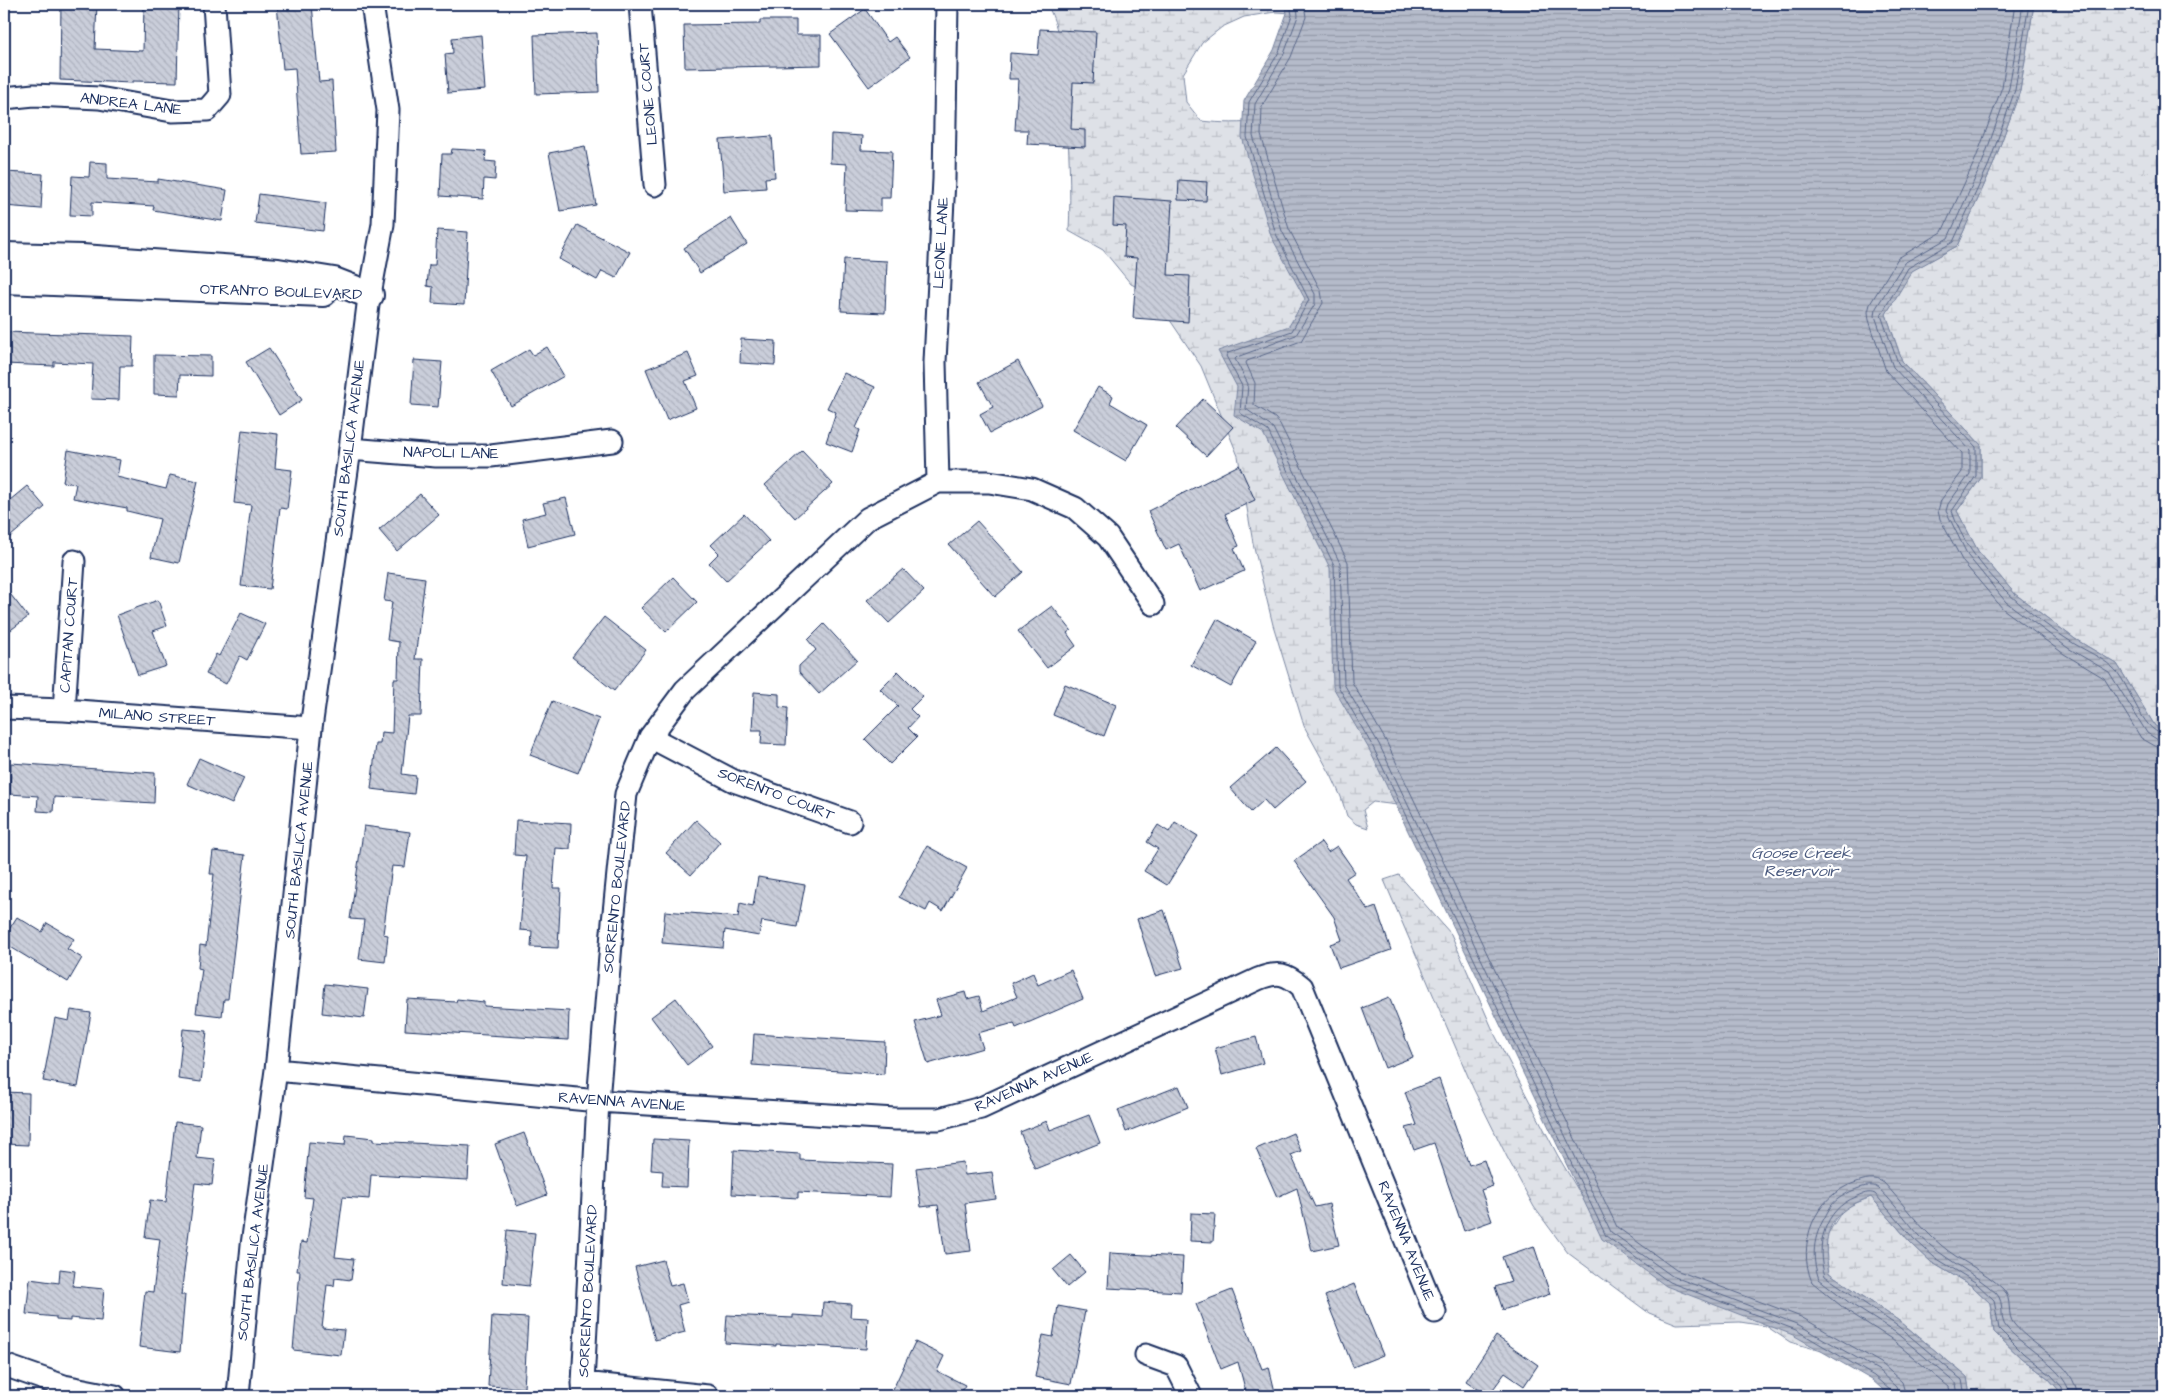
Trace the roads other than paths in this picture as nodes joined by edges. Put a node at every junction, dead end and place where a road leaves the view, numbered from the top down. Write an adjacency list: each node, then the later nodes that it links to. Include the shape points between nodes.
1 (214, 4): 5 (street, ANDREA LANE, via 220,95 207,110 172,111 98,98 34,94)
2 (372, 4): 9 (street, SOUTH BASILICA AVENUE, via 388,110 383,224)
3 (640, 4): 6 (street, LEONE COURT)
4 (947, 4): 12 (street, LEONE LANE, via 944,179 935,362)
5 (4, 98)
6 (655, 185)
7 (4, 256): 9 (street, OTRANTO BOULEVARD, via 82,258 278,272 334,281)
8 (4, 280): 9 (street, OTRANTO BOULEVARD)
9 (369, 300): 11 (street, SOUTH BASILICA AVENUE)
10 (612, 441): 11 (street, NAPOLI LANE, via 491,456 436,456)
11 (350, 449): 17 (street, SOUTH BASILICA AVENUE)
12 (938, 482): 14 (street, SORRENTO BOULEVARD, via 989,482 1032,489 1075,508 1108,537); 18 (street, SORRENTO BOULEVARD, via 868,518 685,690)
13 (74, 561): 16 (street, CAPITAN COURT)
14 (1153, 604)
15 (4, 708): 16 (street, MILANO STREET)
16 (64, 710): 17 (street, MILANO STREET)
17 (311, 728): 20 (street, SOUTH BASILICA AVENUE)
18 (650, 737): 19 (street, SORENTO COURT, via 734,781); 21 (street, SORRENTO BOULEVARD, via 626,794)
19 (850, 822)
20 (276, 1070): 21 (street, RAVENNA AVENUE); 27 (street, SOUTH BASILICA AVENUE, via 252,1245)
21 (598, 1101): 22 (street, RAVENNA AVENUE, via 885,1119 938,1119 981,1108 1272,973 1289,976 1302,987); 25 (street, SORRENTO BOULEVARD)
22 (1436, 1312)
23 (1146, 1355): 29 (street, via 1176,1366)
24 (4, 1365): 26 (street, via 64,1386)
25 (584, 1390): 28 (street)
26 (115, 1396)
27 (238, 1396)
28 (708, 1396)
29 (1191, 1396)

